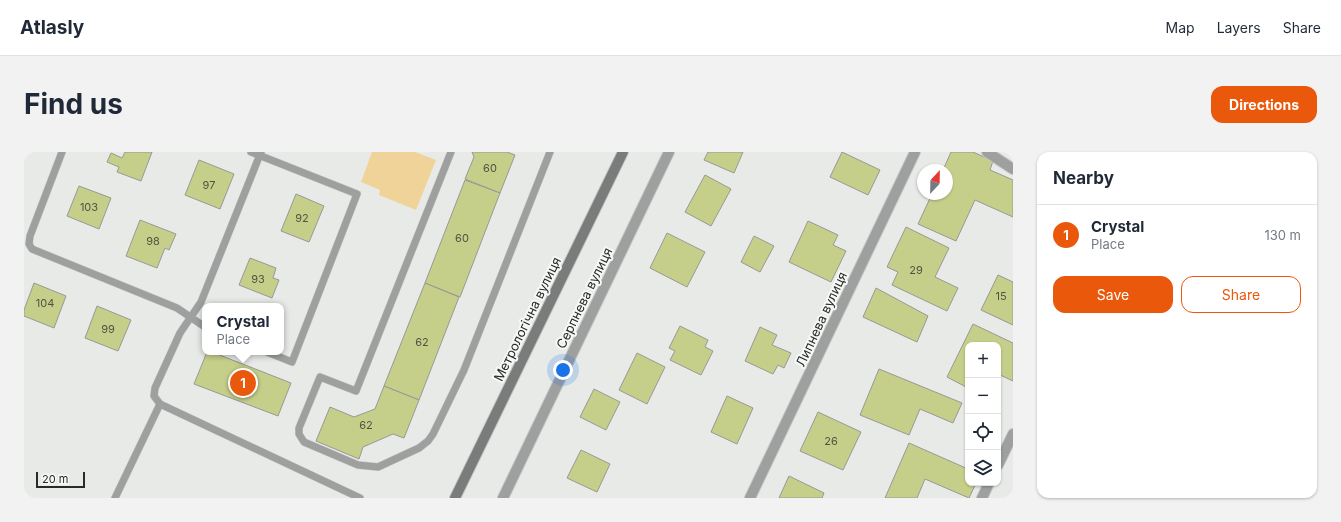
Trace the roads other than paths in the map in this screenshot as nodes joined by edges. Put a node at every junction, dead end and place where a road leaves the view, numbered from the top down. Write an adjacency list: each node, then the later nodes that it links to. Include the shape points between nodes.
1 (62, 152): 11 (lane, via 30,236 29,244 32,249 177,308)
2 (251, 152): 9 (lane)
3 (451, 152): 4 (lane, via 356,391 320,377 299,428 299,434 304,442 358,466 378,467 419,448 433,434 464,370)
4 (550, 152)
5 (623, 152): 20 (street, Метрологічна вулиця)
6 (669, 152): 21 (street, Серпнева вулиця)
7 (915, 152): 22 (street, Липнева вулиця)
8 (987, 152): 10 (street)
9 (261, 154): 11 (lane, via 201,302); 13 (lane, via 357,194 292,362)
10 (1013, 169)
11 (192, 317): 12 (lane); 14 (lane, via 180,333 155,388 154,396)
12 (202, 325)
13 (274, 355)
14 (160, 404): 18 (lane); 19 (lane)
15 (1013, 434): 16 (street)
16 (1001, 459)
17 (988, 486): 23 (street)
18 (115, 498)
19 (360, 498)
20 (455, 498)
21 (503, 498)
22 (750, 498)
23 (982, 498)

